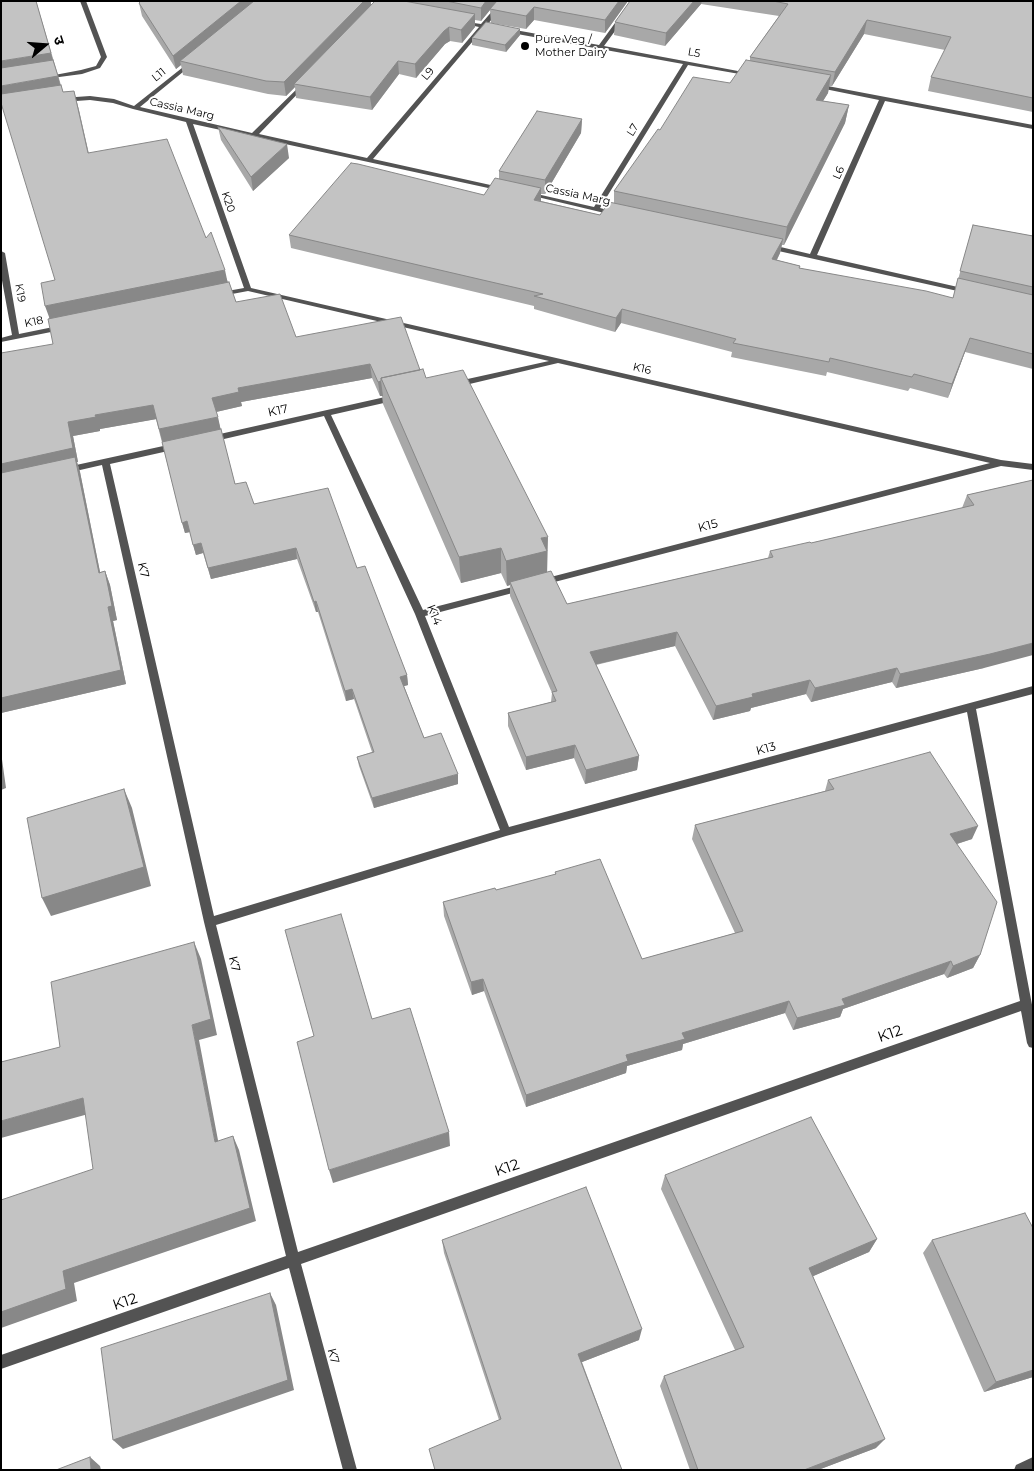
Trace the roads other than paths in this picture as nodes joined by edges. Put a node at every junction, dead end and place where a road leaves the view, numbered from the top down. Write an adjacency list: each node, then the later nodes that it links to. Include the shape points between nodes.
1 (83, 1): 11 (street, via 104,57 98,67)
2 (504, 1): 5 (street, L9)
3 (634, 1): 6 (street)
4 (455, 20): 5 (street, L5)
5 (483, 25): 6 (street, L5); 19 (street, L9)
6 (600, 47): 8 (street, L5)
7 (197, 58): 15 (street, L11)
8 (687, 62): 9 (street, L5); 22 (street, L7)
9 (756, 75)
10 (310, 78): 18 (street)
11 (37, 79)
12 (814, 86): 13 (street)
13 (883, 98): 17 (street); 26 (street, L6)
14 (57, 100): 15 (street, Cassia Marg, via 90,98)
15 (135, 108): 16 (street, Cassia Marg)
16 (189, 121): 18 (street, Cassia Marg); 27 (street, K20)
17 (1033, 127)
18 (254, 135): 19 (street, Cassia Marg)
19 (368, 160): 20 (street, Cassia Marg)
20 (510, 190)
21 (520, 192): 22 (street, Cassia Marg)
22 (596, 209): 23 (street, Cassia Marg)
23 (624, 215)
24 (756, 244): 26 (street)
25 (1, 253): 31 (street, K19)
26 (813, 256): 28 (street)
27 (248, 289): 29 (street); 33 (street, K16)
28 (976, 293)
29 (209, 297)
30 (74, 325): 31 (street, K18)
31 (16, 337): 32 (street, K18)
32 (1, 340)
33 (559, 361): 34 (street); 40 (street, K16)
34 (452, 385)
35 (404, 396): 36 (street, K17)
36 (326, 413): 37 (street, K17); 43 (street, K14)
37 (201, 441)
38 (182, 445): 39 (street)
39 (105, 462): 42 (street); 47 (street, K7)
40 (1002, 463): 41 (street, K16); 43 (street, K15)
41 (1033, 467)
42 (58, 472)
43 (420, 614): 46 (street, K14)
44 (1033, 690): 45 (street, K13)
45 (971, 707): 46 (street, K13); 48 (street)
46 (506, 832): 47 (street, K13)
47 (210, 922): 50 (street, K7)
48 (1024, 1005): 49 (street); 50 (street, K12)
49 (1033, 1043)
50 (293, 1260): 51 (street, K12); 53 (street, K7)
51 (1, 1362)
52 (1033, 1464): 54 (street)
53 (350, 1470)
54 (1021, 1470)

